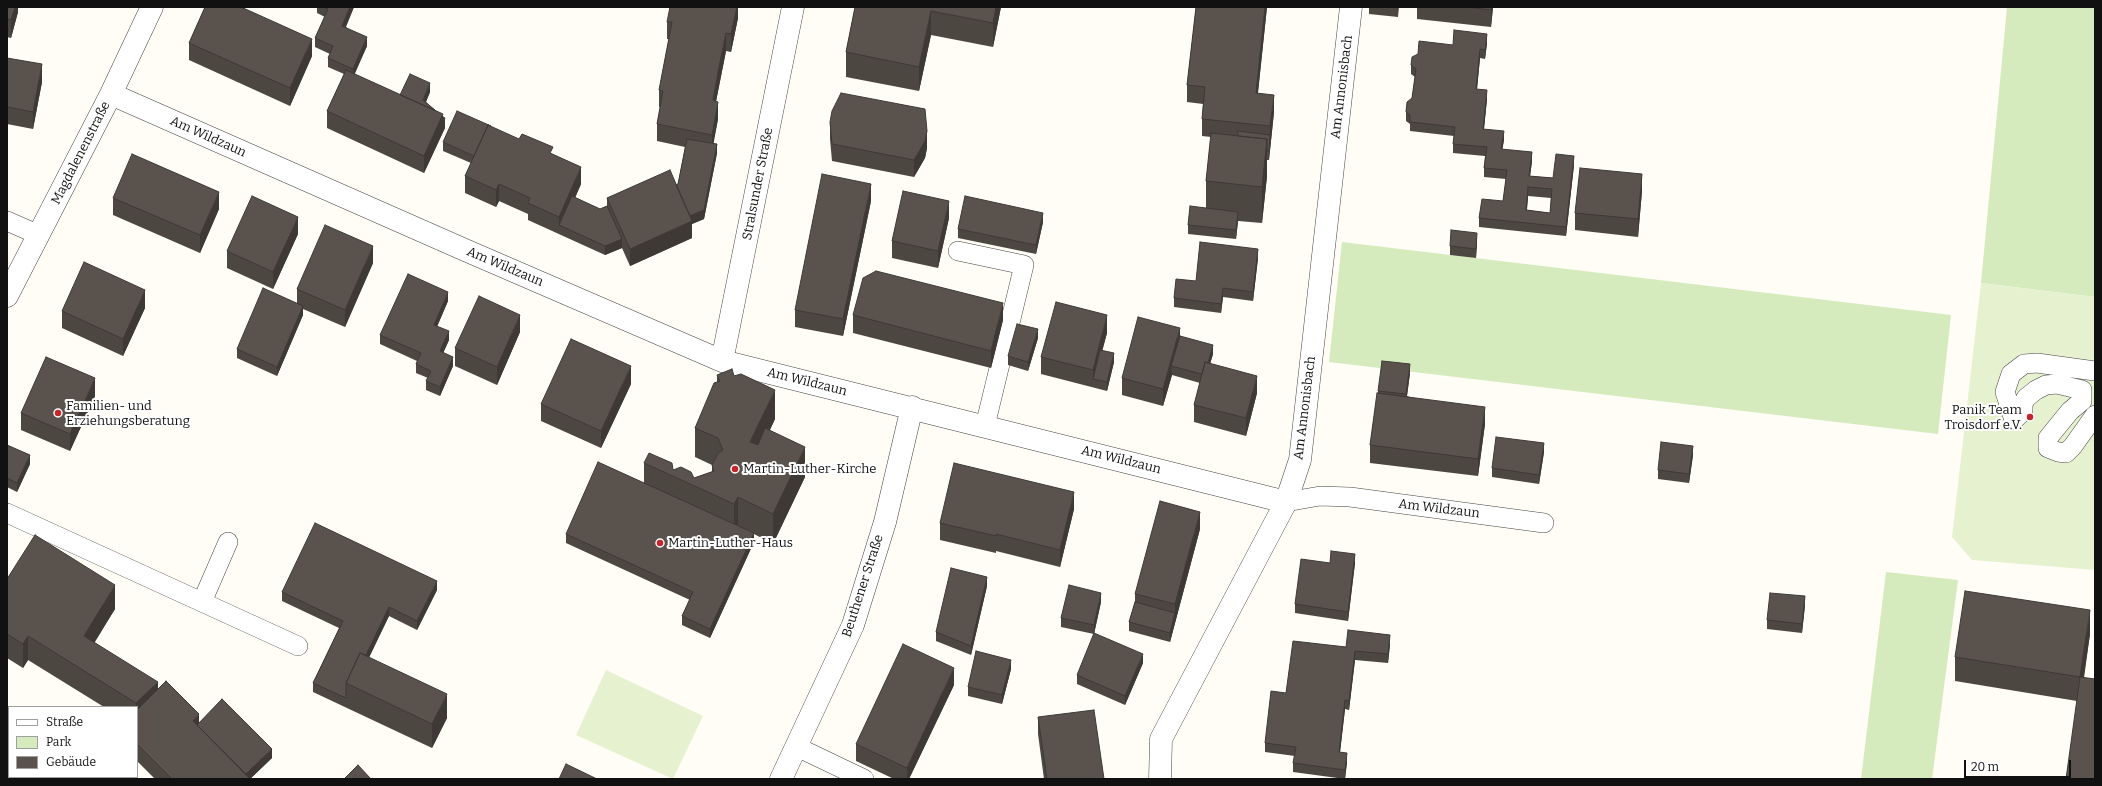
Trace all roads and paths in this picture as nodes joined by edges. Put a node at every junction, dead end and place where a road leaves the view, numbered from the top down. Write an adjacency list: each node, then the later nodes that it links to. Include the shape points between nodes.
1 (152, 7): 4 (street, Magdalenenstraße)
2 (793, 7): 9 (street, Stralsunder Straße)
3 (1352, 7): 14 (street, Am Annonisbach, via 1300,460)
4 (112, 94): 6 (street, Magdalenenstraße); 9 (street, Am Wildzaun)
5 (7, 221): 6 (lane)
6 (39, 235): 8 (street, Magdalenenstraße)
7 (958, 251): 13 (lane, via 1024,265)
8 (7, 296)
9 (722, 361): 11 (street, Am Wildzaun)
10 (2095, 370): 12 (lane, via 2037,363 2024,364 2011,374 2005,392 2014,420 2023,412 2026,398 2046,385 2057,384 2082,390 2082,401 2070,411 2048,438 2048,448 2058,452 2066,453)
11 (912, 407): 13 (street, Am Wildzaun); 20 (street, Beuthener Straße, via 885,522 853,624)
12 (2095, 415)
13 (985, 426): 14 (street, Am Wildzaun)
14 (1286, 502): 16 (lane, Am Wildzaun, via 1320,496 1350,497); 23 (street, Am Annonisbach, via 1161,739)
15 (7, 513): 18 (lane)
16 (1544, 523)
17 (228, 542): 18 (lane)
18 (202, 602): 19 (lane)
19 (298, 646)
20 (797, 747): 21 (street, Beuthener Straße); 22 (lane)
21 (782, 779)
22 (864, 779)
23 (1160, 779)

